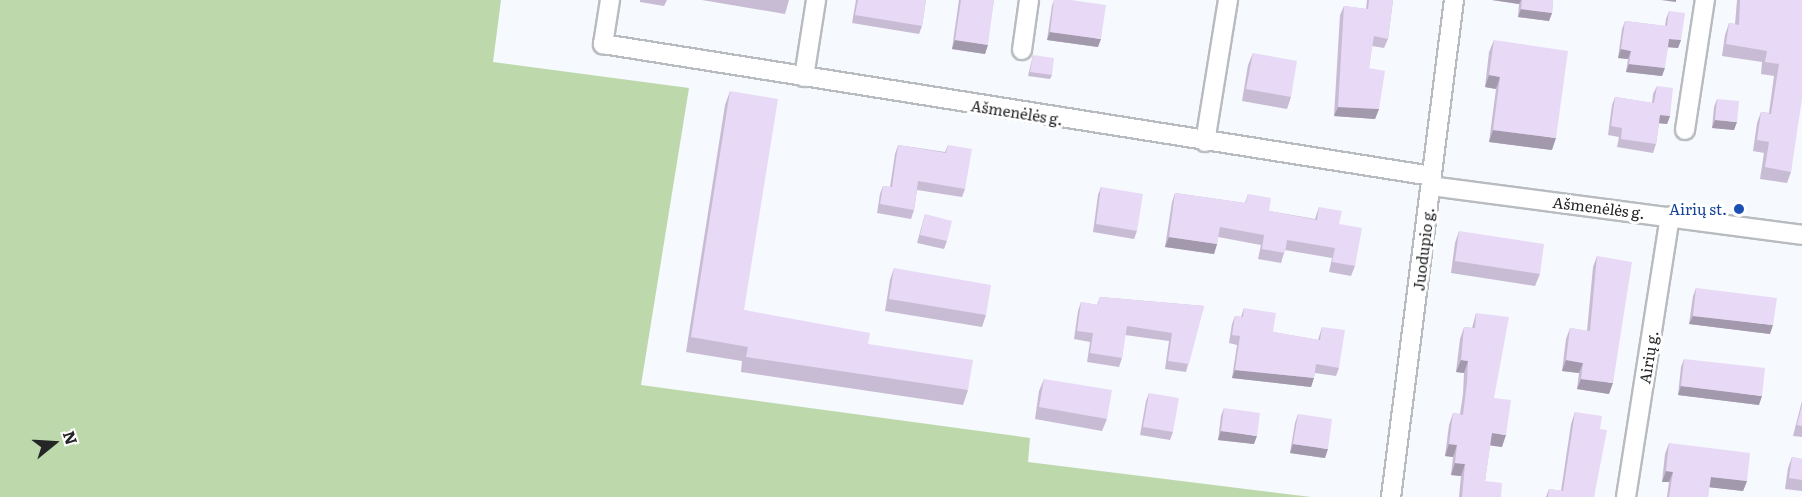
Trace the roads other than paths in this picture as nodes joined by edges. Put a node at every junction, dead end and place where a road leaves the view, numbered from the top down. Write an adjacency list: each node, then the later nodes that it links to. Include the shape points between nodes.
1 (610, 0): 8 (street, Ašmenėlės g., via 603,44)
2 (816, 0): 8 (street)
3 (1029, 0): 7 (street)
4 (1228, 0): 10 (street)
5 (1454, 0): 11 (street, Juodupio g.)
6 (1705, 0): 9 (street)
7 (1022, 50)
8 (804, 77): 10 (street, Ašmenėlės g.)
9 (1685, 130)
10 (1205, 142): 11 (street, Ašmenėlės g.)
11 (1431, 181): 12 (street, Ašmenėlės g.); 14 (street, Juodupio g.)
12 (1670, 216): 13 (street, Ašmenėlės g.); 15 (street, Airių g.)
13 (1802, 235)
14 (1391, 497)
15 (1626, 497)

